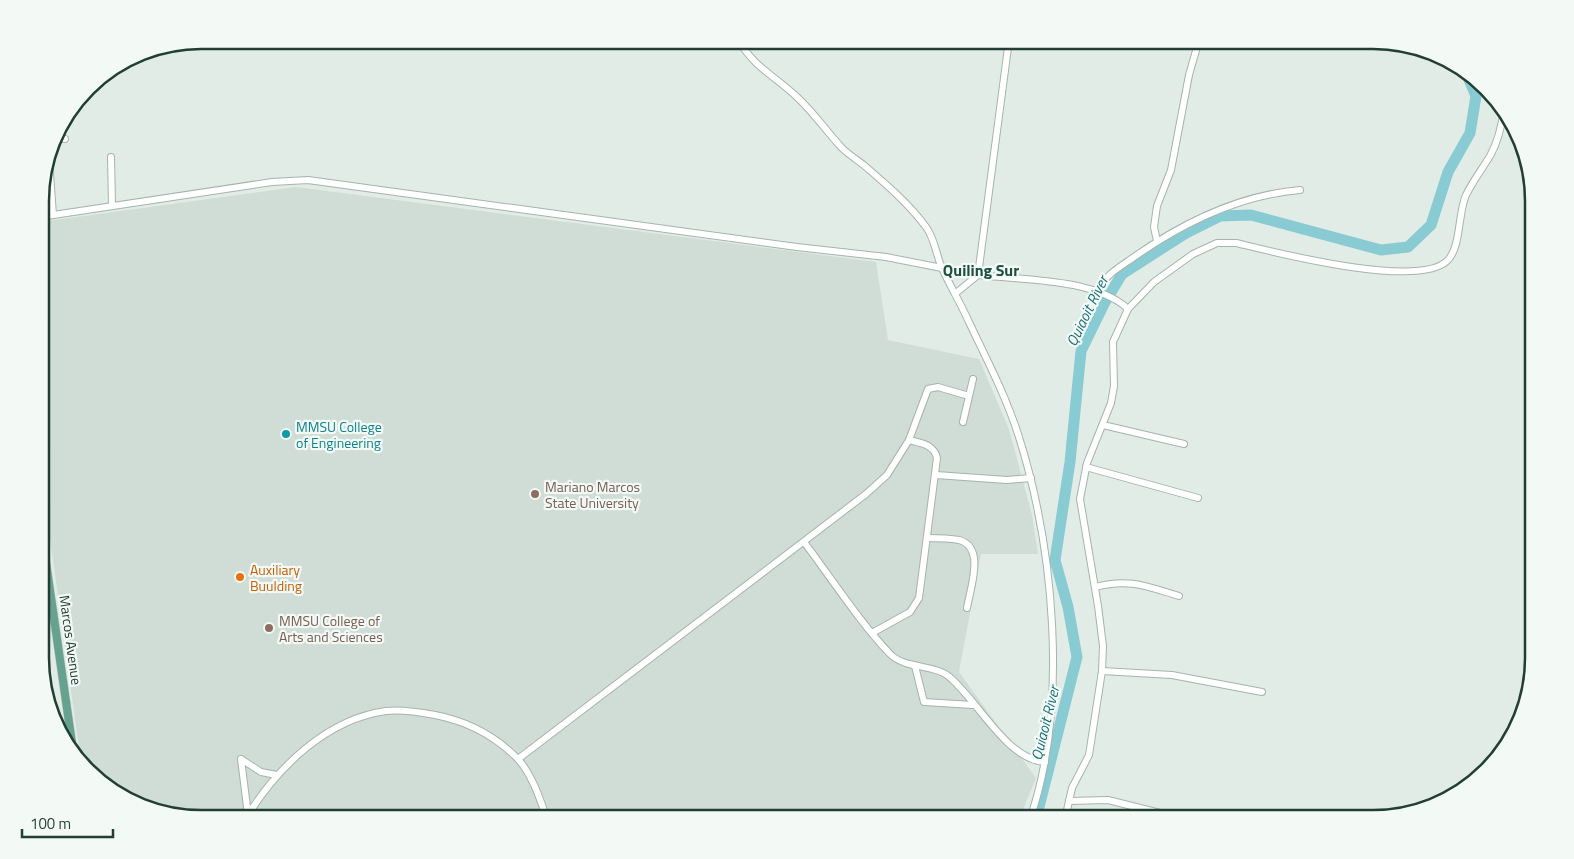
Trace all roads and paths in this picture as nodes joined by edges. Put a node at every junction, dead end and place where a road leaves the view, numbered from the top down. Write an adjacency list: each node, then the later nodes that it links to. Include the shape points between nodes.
1 (744, 49): 14 (street, via 761,70 798,97 843,149 918,217 928,229)
2 (1008, 49): 15 (street)
3 (1196, 49): 13 (street, via 1172,170 1157,206 1154,227)
4 (1501, 118): 18 (street, via 1490,156 1465,197 1453,251 1441,265 1432,269 1397,272 1355,268 1236,243 1217,243 1194,254 1154,282)
5 (62, 139): 6 (street)
6 (65, 139)
7 (111, 157): 10 (street)
8 (51, 181): 11 (street)
9 (1300, 190): 13 (street, via 1269,193 1220,209)
10 (112, 206): 11 (street); 14 (street, via 279,181 308,180 797,248 886,257)
11 (53, 215): 12 (street)
12 (49, 216)
13 (1157, 241): 16 (street, via 1106,276)
14 (942, 268): 17 (street)
15 (978, 275): 16 (street, via 1040,279); 17 (street)
16 (1097, 289): 18 (street)
17 (956, 293): 27 (street, via 1004,396)
18 (1126, 307): 22 (street, via 1113,342 1114,386)
19 (973, 379): 20 (street)
20 (968, 396): 21 (street); 23 (street, via 938,387 928,389)
21 (963, 422)
22 (1103, 425): 24 (street); 25 (street)
23 (909, 440): 26 (street, via 927,445 936,452); 30 (street, via 887,475)
24 (1184, 444)
25 (1086, 467): 28 (street); 32 (street, via 1080,499)
26 (936, 475): 27 (street, via 1008,480); 29 (street)
27 (1031, 478): 42 (street, via 1044,550 1051,623 1053,682)
28 (1198, 498)
29 (926, 538): 34 (street, via 961,541 970,546 974,562); 35 (street, via 919,598 910,612)
30 (804, 542): 35 (street); 41 (street)
31 (49, 583): 40 (main road, Marcos Avenue)
32 (1094, 587): 33 (street, via 1114,582 1141,583); 37 (street, via 1103,646)
33 (1180, 596)
34 (967, 608)
35 (872, 633): 36 (street, via 892,656)
36 (915, 666): 39 (street, via 946,674); 39 (street, via 924,702)
37 (1102, 671): 38 (street, via 1172,675); 44 (street, via 1089,755)
38 (1262, 692)
39 (973, 706): 42 (street, via 1024,756)
40 (71, 738)
41 (518, 759): 43 (street, via 476,727 413,711 386,711 331,730); 47 (street, via 535,787)
42 (1045, 762): 48 (street)
43 (276, 775): 45 (street, via 261,772 241,759); 46 (street)
44 (1069, 801): 49 (street); 50 (street, via 1108,800)
45 (247, 810)
46 (252, 810)
47 (544, 810)
48 (1032, 810)
49 (1067, 810)
50 (1148, 810)

